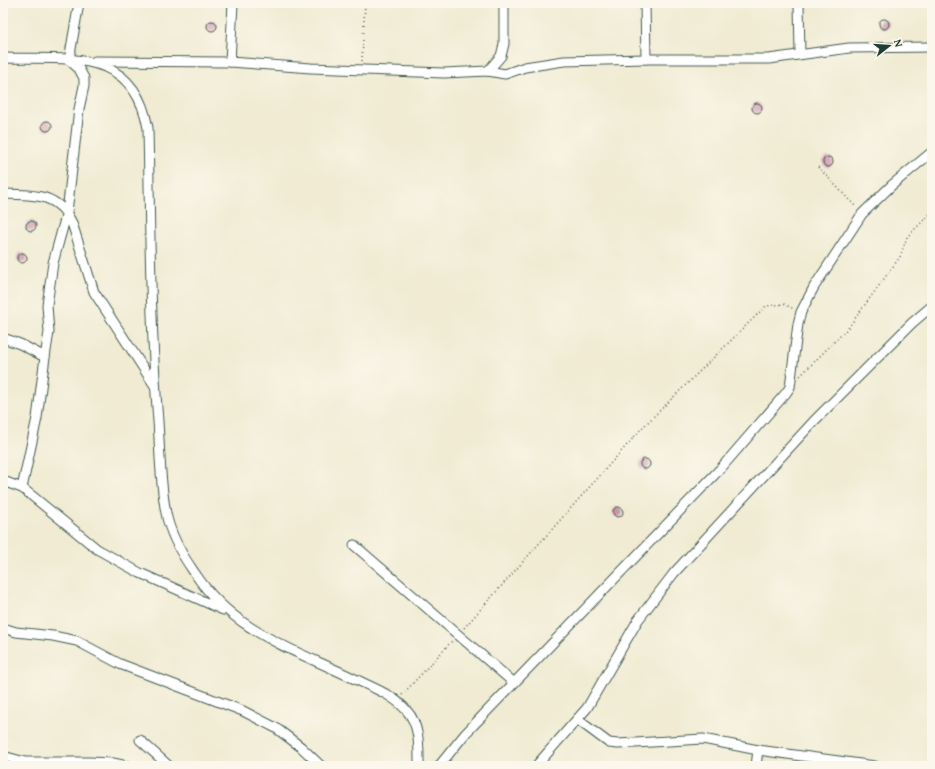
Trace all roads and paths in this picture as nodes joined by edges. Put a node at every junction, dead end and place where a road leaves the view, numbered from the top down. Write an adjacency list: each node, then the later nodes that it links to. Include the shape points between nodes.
1 (79, 3): 11 (street)
2 (233, 3): 13 (street)
3 (365, 3): 14 (path)
4 (504, 3): 15 (street, via 504,44 500,56)
5 (645, 3): 10 (street)
6 (799, 3): 8 (street)
7 (932, 47): 8 (street, via 848,48)
8 (800, 54): 10 (street, via 769,59)
9 (3, 58): 11 (street)
10 (646, 59): 15 (street, via 564,61 525,67 505,74)
11 (69, 60): 12 (street); 19 (street, via 79,69 84,78 84,86)
12 (88, 61): 13 (street); 26 (street, via 122,76 139,98 146,115)
13 (230, 62): 14 (street)
14 (362, 69): 15 (street, via 444,73)
15 (488, 71)
16 (931, 156): 21 (street, via 892,185)
17 (818, 166): 21 (path)
18 (3, 194): 19 (street, via 48,198)
19 (67, 212): 25 (street, via 53,262 47,305 49,332); 26 (street, via 94,292)
20 (932, 212): 27 (path, via 907,237 900,256 848,328)
21 (862, 214): 23 (street, via 814,287)
22 (932, 306): 36 (street, via 814,421 674,573 634,625 598,692)
23 (801, 312): 27 (street); 33 (path, via 784,304 766,306 643,427)
24 (3, 338): 25 (street)
25 (45, 357): 29 (street, via 37,418)
26 (155, 386): 31 (street, via 166,514 185,558 205,589)
27 (790, 387): 34 (street, via 722,466)
28 (3, 481): 29 (street)
29 (22, 488): 31 (street, via 97,549 140,573)
30 (354, 545): 33 (street)
31 (226, 612): 35 (street, via 275,643)
32 (3, 628): 42 (street, via 77,641 120,664 243,711 276,728)
33 (458, 635): 34 (street); 35 (path)
34 (514, 682): 44 (street)
35 (397, 701): 43 (street, via 408,711 413,722 419,743)
36 (578, 720): 38 (street, via 609,743 703,739); 45 (street)
37 (140, 740): 41 (street)
38 (758, 750): 46 (street); 47 (street)
39 (3, 756): 40 (street, via 25,762 89,762)
40 (127, 766)
41 (169, 766)
42 (321, 766)
43 (419, 766)
44 (439, 766)
45 (536, 766)
46 (756, 766)
47 (875, 766)

